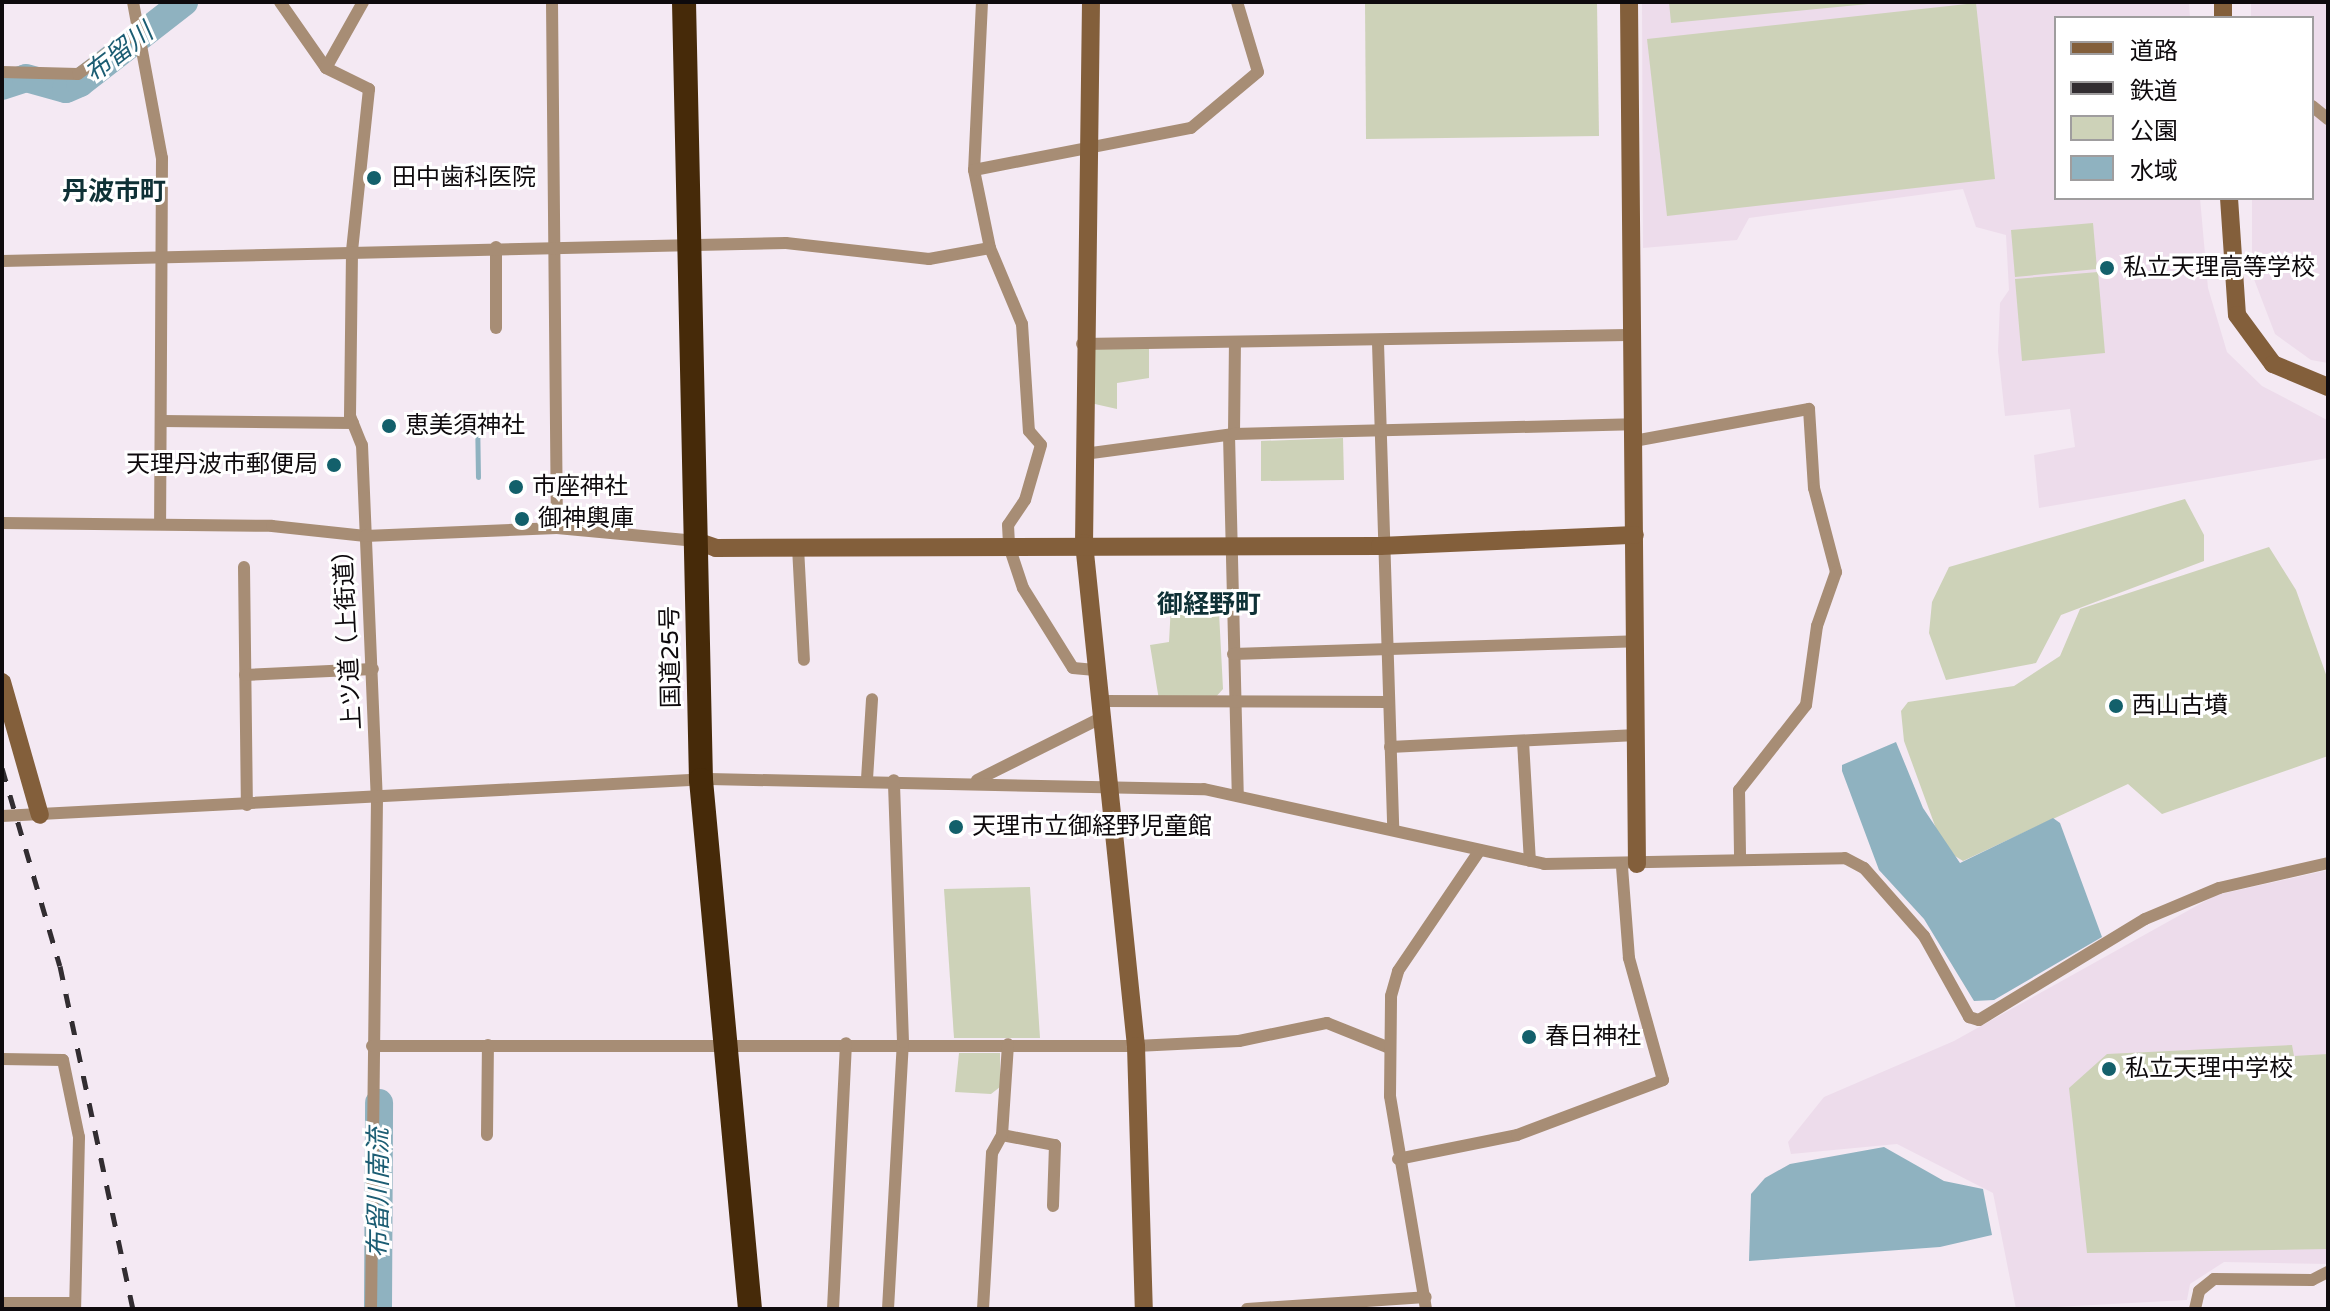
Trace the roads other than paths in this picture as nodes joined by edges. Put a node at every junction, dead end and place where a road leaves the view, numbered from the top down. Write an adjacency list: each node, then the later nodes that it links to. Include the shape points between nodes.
1 (133, 2): 10 (street)
2 (280, 2): 11 (street, 上ツ道（上街道）)
3 (363, 2): 11 (street)
4 (552, 2): 16 (street)
5 (684, 2): 18 (highway, 国道25号)
6 (982, 2): 14 (street)
7 (1091, 2): 13 (street)
8 (1237, 2): 13 (street, via 1258,72 1191,128)
9 (1629, 2): 24 (street)
10 (136, 39): 12 (street, via 78,74); 21 (street, via 162,158)
11 (326, 68): 20 (street, 上ツ道（上街道）, via 369,89)
12 (2, 72)
13 (1089, 148): 14 (street); 26 (street)
14 (974, 170): 19 (street)
15 (2229, 200): 28 (street, via 2237,315 2273,364)
16 (555, 246): 17 (street); 18 (street); 37 (street)
17 (496, 247): 20 (street); 23 (street)
18 (689, 248): 19 (street, via 786,243 929,259); 40 (highway, 国道25号)
19 (990, 248): 43 (street, via 1022,324 1029,431 1041,445 1025,500 1008,525)
20 (352, 252): 21 (street); 30 (street, 上ツ道（上街道）)
21 (164, 259): 22 (street); 29 (street)
22 (2, 261)
23 (496, 328)
24 (1628, 335): 25 (street); 32 (street)
25 (1378, 343): 27 (street); 31 (street)
26 (1082, 344): 27 (street); 34 (street)
27 (1235, 344): 33 (street)
28 (2328, 387)
29 (162, 421): 30 (street); 36 (street)
30 (353, 423): 39 (street, 上ツ道（上街道）, via 362,445)
31 (1377, 431): 32 (street); 33 (street); 44 (street)
32 (1633, 432): 38 (street); 74 (street, via 1809,409 1814,488 1836,572 1817,626 1806,705 1739,790)
33 (1232, 434): 34 (street); 42 (street)
34 (1084, 454): 41 (street)
35 (2, 523): 36 (street)
36 (160, 524): 39 (street)
37 (557, 528): 39 (street); 40 (street)
38 (1635, 535): 44 (street); 47 (street)
39 (365, 536): 51 (street, 上ツ道（上街道）)
40 (696, 541): 45 (street, via 716,548); 63 (highway, 国道25号)
41 (1084, 543): 42 (street); 43 (street); 52 (street)
42 (1229, 545): 44 (street); 49 (street)
43 (1009, 546): 45 (street); 52 (street, via 1023,588 1073,668)
44 (1380, 546): 48 (street)
45 (798, 547): 50 (street)
46 (244, 567): 53 (street)
47 (1636, 641): 48 (street); 59 (street)
48 (1387, 652): 49 (street); 57 (street)
49 (1233, 654): 56 (street)
50 (804, 660)
51 (373, 669): 53 (street); 68 (street, 上ツ道（上街道）)
52 (1098, 670): 58 (street)
53 (245, 675): 69 (street)
54 (2, 682): 70 (street)
55 (872, 699): 62 (street)
56 (1235, 702): 57 (street); 58 (street); 67 (street)
57 (1389, 702): 61 (street)
58 (1102, 709): 65 (street); 66 (street)
59 (1637, 735): 60 (street); 77 (street)
60 (1523, 741): 61 (street); 75 (street)
61 (1390, 747): 72 (street)
62 (867, 779): 63 (street); 64 (street)
63 (701, 780): 68 (street); 79 (highway, 国道25号)
64 (894, 780): 65 (street); 78 (street)
65 (973, 782): 66 (street)
66 (1111, 787): 67 (street); 84 (street)
67 (1238, 796): 72 (street)
68 (377, 798): 69 (street); 83 (street, 上ツ道（上街道）)
69 (247, 805): 70 (street)
70 (40, 815): 71 (street)
71 (2, 816)
72 (1393, 827): 73 (street)
73 (1480, 850): 75 (street); 85 (street, via 1398,971)
74 (1740, 855): 76 (street, via 1845,858 1864,868 1924,936 1969,1017 1979,1020 2145,919 2219,888); 77 (street)
75 (1530, 861): 77 (street)
76 (2328, 863)
77 (1629, 865): 89 (street, via 1629,958 1663,1080 1517,1135)
78 (903, 1042): 80 (street); 81 (street); 99 (street)
79 (722, 1043): 80 (street); 82 (street); 97 (highway, 国道25号)
80 (846, 1043): 98 (street)
81 (1008, 1044): 84 (street); 88 (street)
82 (488, 1045): 83 (street); 87 (street)
83 (372, 1046): 96 (street, 上ツ道（上街道）)
84 (1136, 1046): 85 (street, via 1239,1041 1327,1023); 101 (street)
85 (1387, 1047): 89 (street)
86 (2, 1059): 94 (street, via 63,1060 79,1137)
87 (487, 1135)
88 (1002, 1135): 90 (street, via 1055,1145); 100 (street, via 992,1153)
89 (1398, 1159): 93 (street)
90 (1053, 1206)
91 (2328, 1272): 104 (street, via 2312,1280 2214,1279 2199,1291)
92 (2, 1303): 94 (street)
93 (1426, 1303): 95 (street)
94 (75, 1306)
95 (1316, 1308): 103 (street)
96 (371, 1309)
97 (750, 1309)
98 (833, 1309)
99 (888, 1309)
100 (983, 1309)
101 (1144, 1309)
102 (1247, 1309): 103 (street)
103 (1274, 1309)
104 (2195, 1309)

